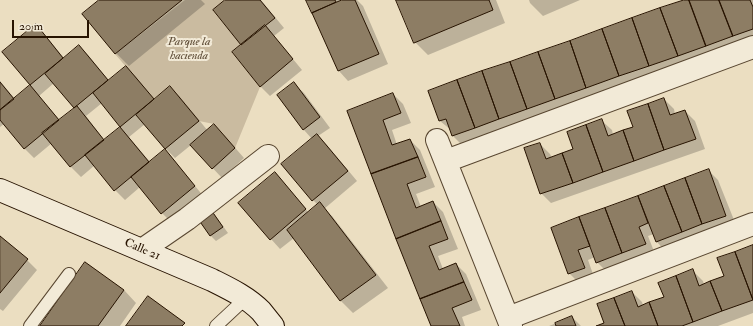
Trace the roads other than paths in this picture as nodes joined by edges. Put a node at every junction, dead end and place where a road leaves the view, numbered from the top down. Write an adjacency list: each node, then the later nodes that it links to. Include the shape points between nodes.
1 (753, 47): 4 (street)
2 (438, 140): 4 (street)
3 (268, 156): 7 (street, via 187,219)
4 (446, 161): 10 (street)
5 (0, 190): 7 (street, Calle 21)
6 (753, 224): 10 (street)
7 (142, 250): 9 (street, Calle 21, via 212,280)
8 (69, 274): 11 (lane)
9 (246, 298): 12 (lane); 13 (street, Calle 21)
10 (509, 322)
11 (30, 326)
12 (216, 326)
13 (273, 326)

